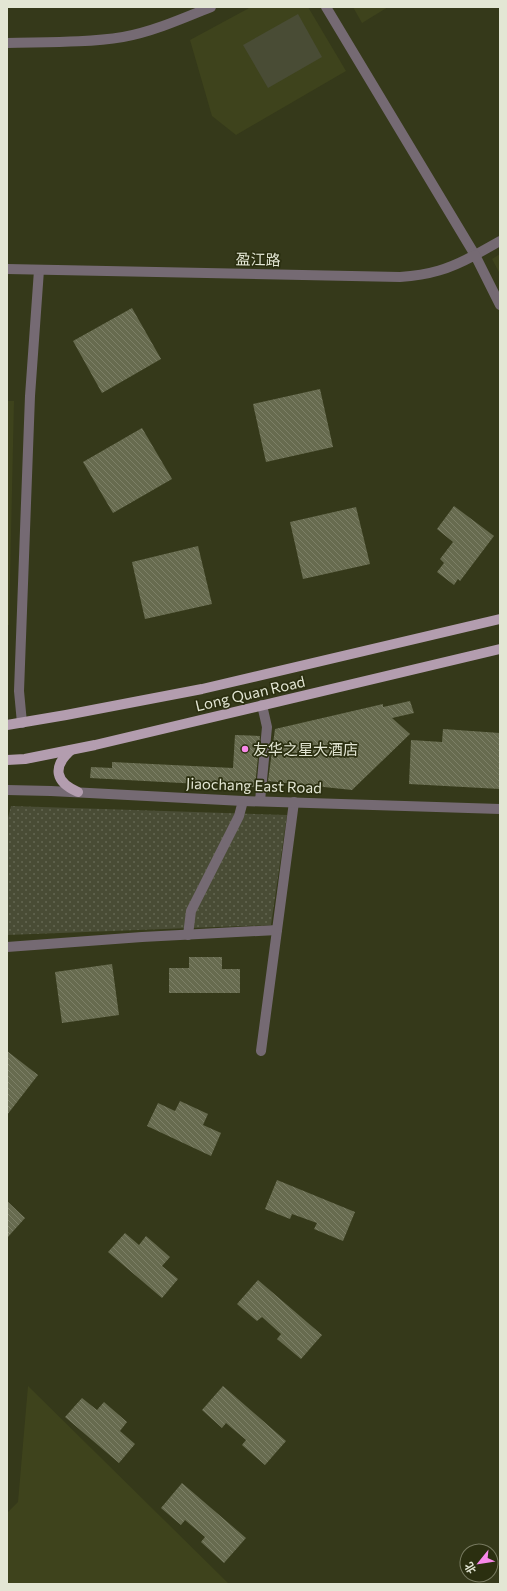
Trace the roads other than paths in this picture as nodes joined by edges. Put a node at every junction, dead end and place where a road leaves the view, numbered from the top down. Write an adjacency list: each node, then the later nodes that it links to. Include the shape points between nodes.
1 (210, 7): 3 (street, via 179,20 124,36)
2 (326, 7): 5 (street)
3 (7, 43)
4 (500, 241): 5 (street, 盈江路)
5 (475, 255): 7 (street, 盈江路, via 454,266 425,275 400,277); 8 (street)
6 (7, 269): 7 (street, 盈江路)
7 (39, 270): 12 (street, via 30,396 18,691)
8 (500, 305)
9 (500, 619): 12 (main road, Long Quan Road, via 202,689)
10 (500, 649): 11 (main road, Long Quan Road)
11 (262, 705): 14 (main road, Long Quan Road); 19 (street, via 267,727)
12 (22, 723): 13 (main road, Long Quan Road)
13 (7, 725)
14 (72, 750): 15 (main road, Long Quan Road); 17 (main road, via 61,761 59,771 63,783)
15 (7, 760)
16 (7, 790): 17 (street, Jiaochang East Road)
17 (78, 792): 18 (street, Jiaochang East Road)
18 (243, 801): 19 (street, Jiaochang East Road); 23 (street, via 239,816 190,911)
19 (260, 801): 20 (street, Jiaochang East Road)
20 (294, 802): 21 (street, Jiaochang East Road); 22 (street)
21 (500, 809)
22 (277, 930): 23 (street); 25 (street)
23 (188, 935): 24 (street)
24 (7, 947)
25 (261, 1051)

